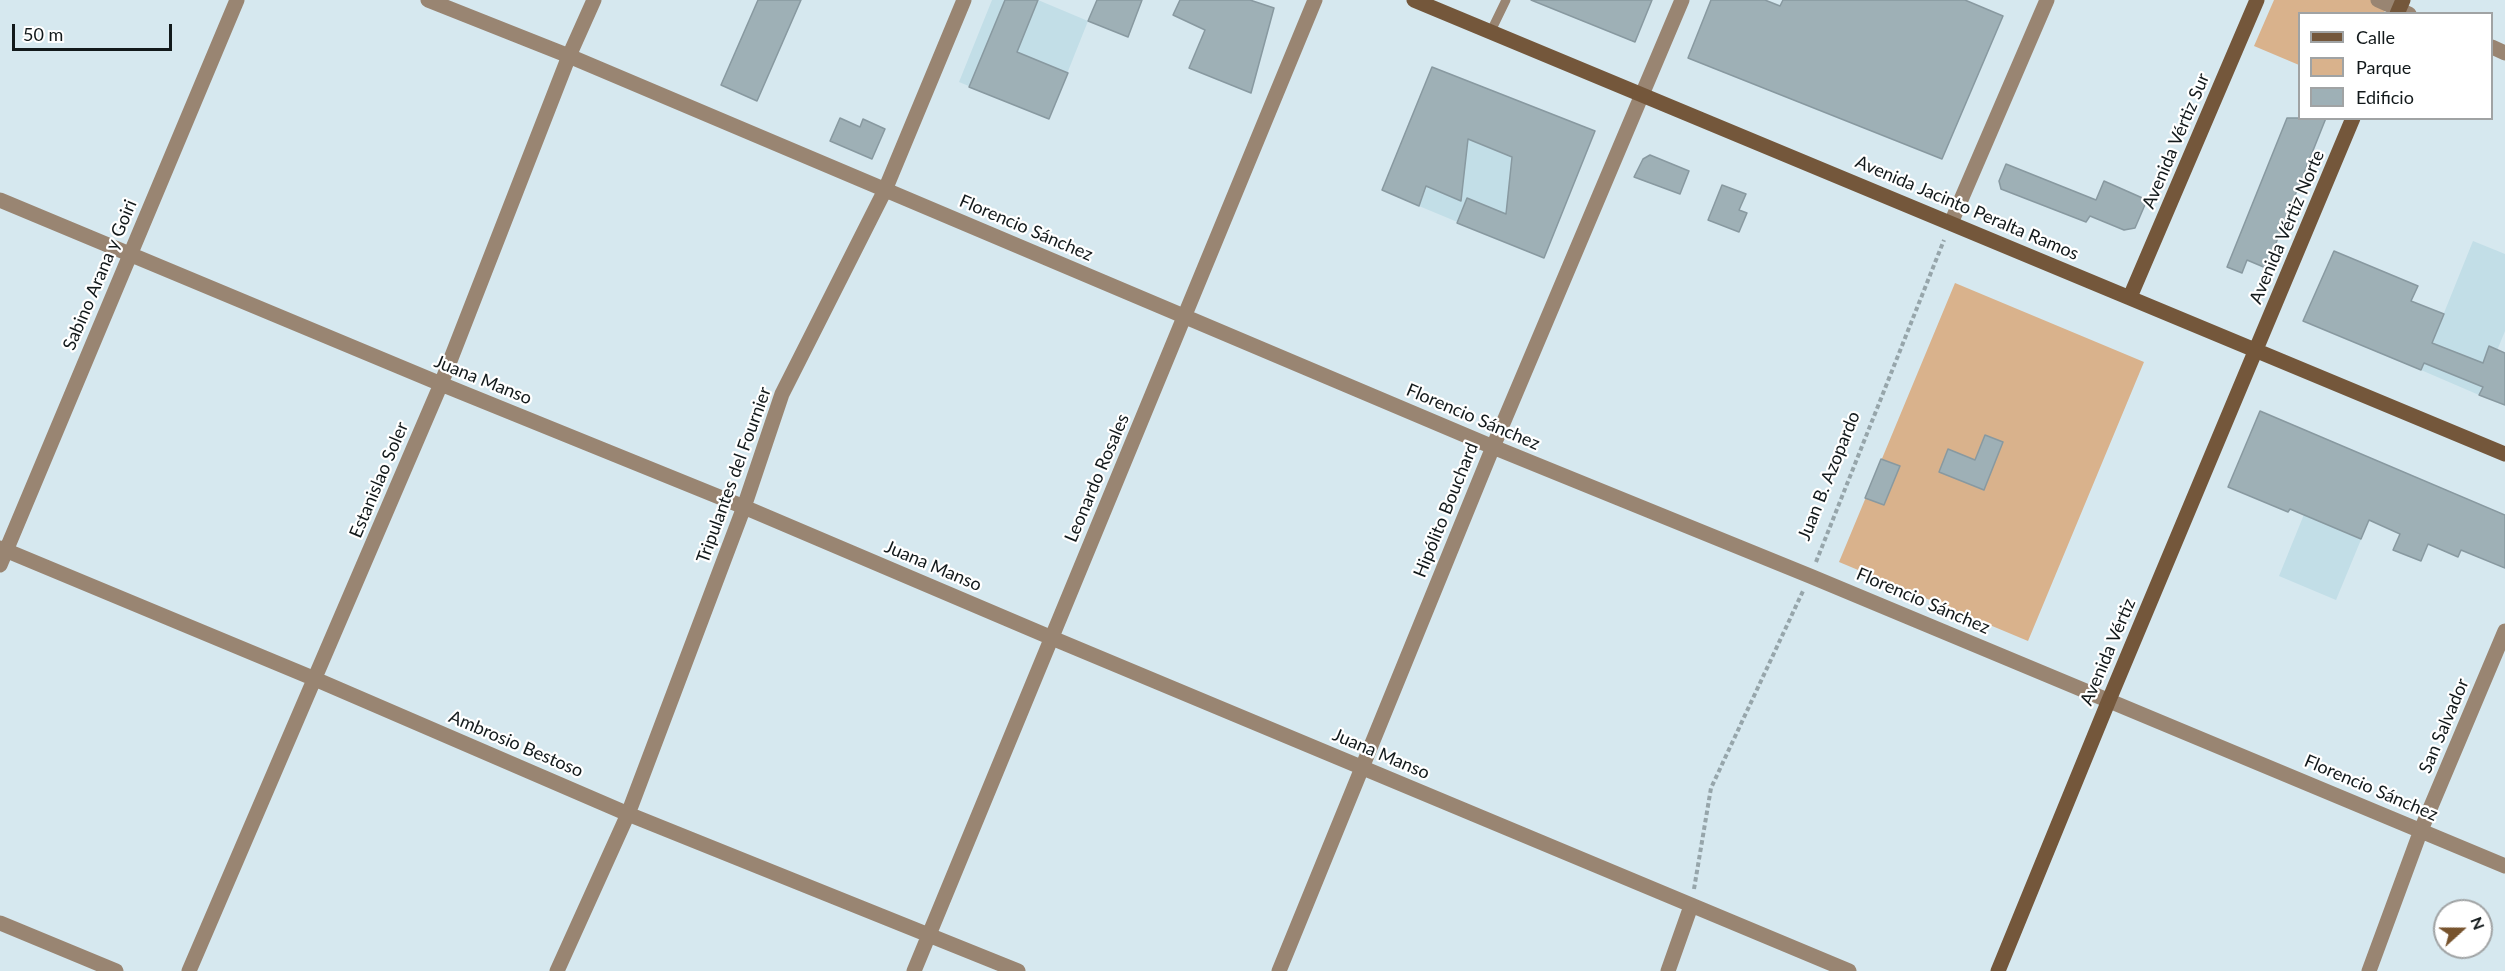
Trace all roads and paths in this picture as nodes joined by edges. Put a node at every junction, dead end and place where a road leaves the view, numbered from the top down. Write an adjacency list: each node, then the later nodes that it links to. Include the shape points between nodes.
1 (237, 0): 20 (street, Sabino Arana y Goiri)
2 (428, 0): 14 (street, Florencio Sánchez)
3 (594, 0): 14 (street, Estanislao Soler)
4 (964, 0): 17 (street, Tripulantes del Fournier)
5 (1315, 0): 22 (street, Leonardo Rosales)
6 (1414, 0): 13 (street, Avenida Jacinto Peralta Ramos)
7 (1506, 0): 13 (lane)
8 (1682, 0): 15 (street, Hipólito Bouchard)
9 (2047, 0): 19 (street)
10 (2257, 0): 21 (street, Avenida Vértiz Sur)
11 (2378, 0): 12 (street)
12 (2402, 9)
13 (1491, 31): 15 (street, Avenida Jacinto Peralta Ramos)
14 (569, 56): 17 (street, Florencio Sánchez); 24 (street, Estanislao Soler)
15 (1642, 94): 19 (street, Avenida Jacinto Peralta Ramos); 25 (street, Hipólito Bouchard)
16 (2352, 120): 23 (street, Avenida Vértiz Norte)
17 (885, 190): 22 (street, Florencio Sánchez); 27 (street, Tripulantes del Fournier, via 782,394)
18 (0, 200): 20 (street, Juana Manso)
19 (1951, 223): 21 (street, Avenida Jacinto Peralta Ramos); 29 (path, Juan B. Azopardo)
20 (129, 254): 24 (street, Juana Manso); 28 (street, Sabino Arana y Goiri)
21 (2130, 297): 23 (street, Avenida Jacinto Peralta Ramos)
22 (1186, 316): 25 (street, Florencio Sánchez); 31 (street, Leonardo Rosales)
23 (2257, 350): 26 (street, Avenida Jacinto Peralta Ramos); 33 (street, Avenida Vértiz)
24 (441, 384): 27 (street, Juana Manso); 32 (street, Estanislao Soler)
25 (1493, 447): 29 (street, Florencio Sánchez); 34 (street, Hipólito Bouchard)
26 (2505, 454)
27 (744, 507): 31 (street, Juana Manso); 35 (street, Tripulantes del Fournier)
28 (2, 555): 32 (street, Ambrosio Bestoso)
29 (1810, 576): 33 (street, Florencio Sánchez); 38 (path, Juan B. Azopardo, via 1711,788)
30 (2505, 631): 36 (street, San Salvador)
31 (1052, 638): 34 (street, Juana Manso); 40 (street, Leonardo Rosales)
32 (315, 679): 35 (street, Ambrosio Bestoso); 42 (street, Estanislao Soler)
33 (2109, 700): 36 (street, Florencio Sánchez); 49 (street, Avenida Vértiz)
34 (1362, 767): 38 (street, Juana Manso); 46 (street, Hipólito Bouchard)
35 (628, 814): 40 (street, Ambrosio Bestoso); 43 (street, Tripulantes del Fournier)
36 (2421, 830): 37 (street, Florencio Sánchez); 50 (street, San Salvador)
37 (2505, 866)
38 (1691, 906): 47 (street); 48 (street, Juana Manso)
39 (0, 923): 41 (street)
40 (929, 934): 44 (street, Leonardo Rosales); 45 (street, Ambrosio Bestoso)
41 (116, 971)
42 (189, 971)
43 (557, 971)
44 (914, 971)
45 (1018, 971)
46 (1279, 971)
47 (1668, 971)
48 (1849, 971)
49 (1998, 971)
50 (2369, 971)

